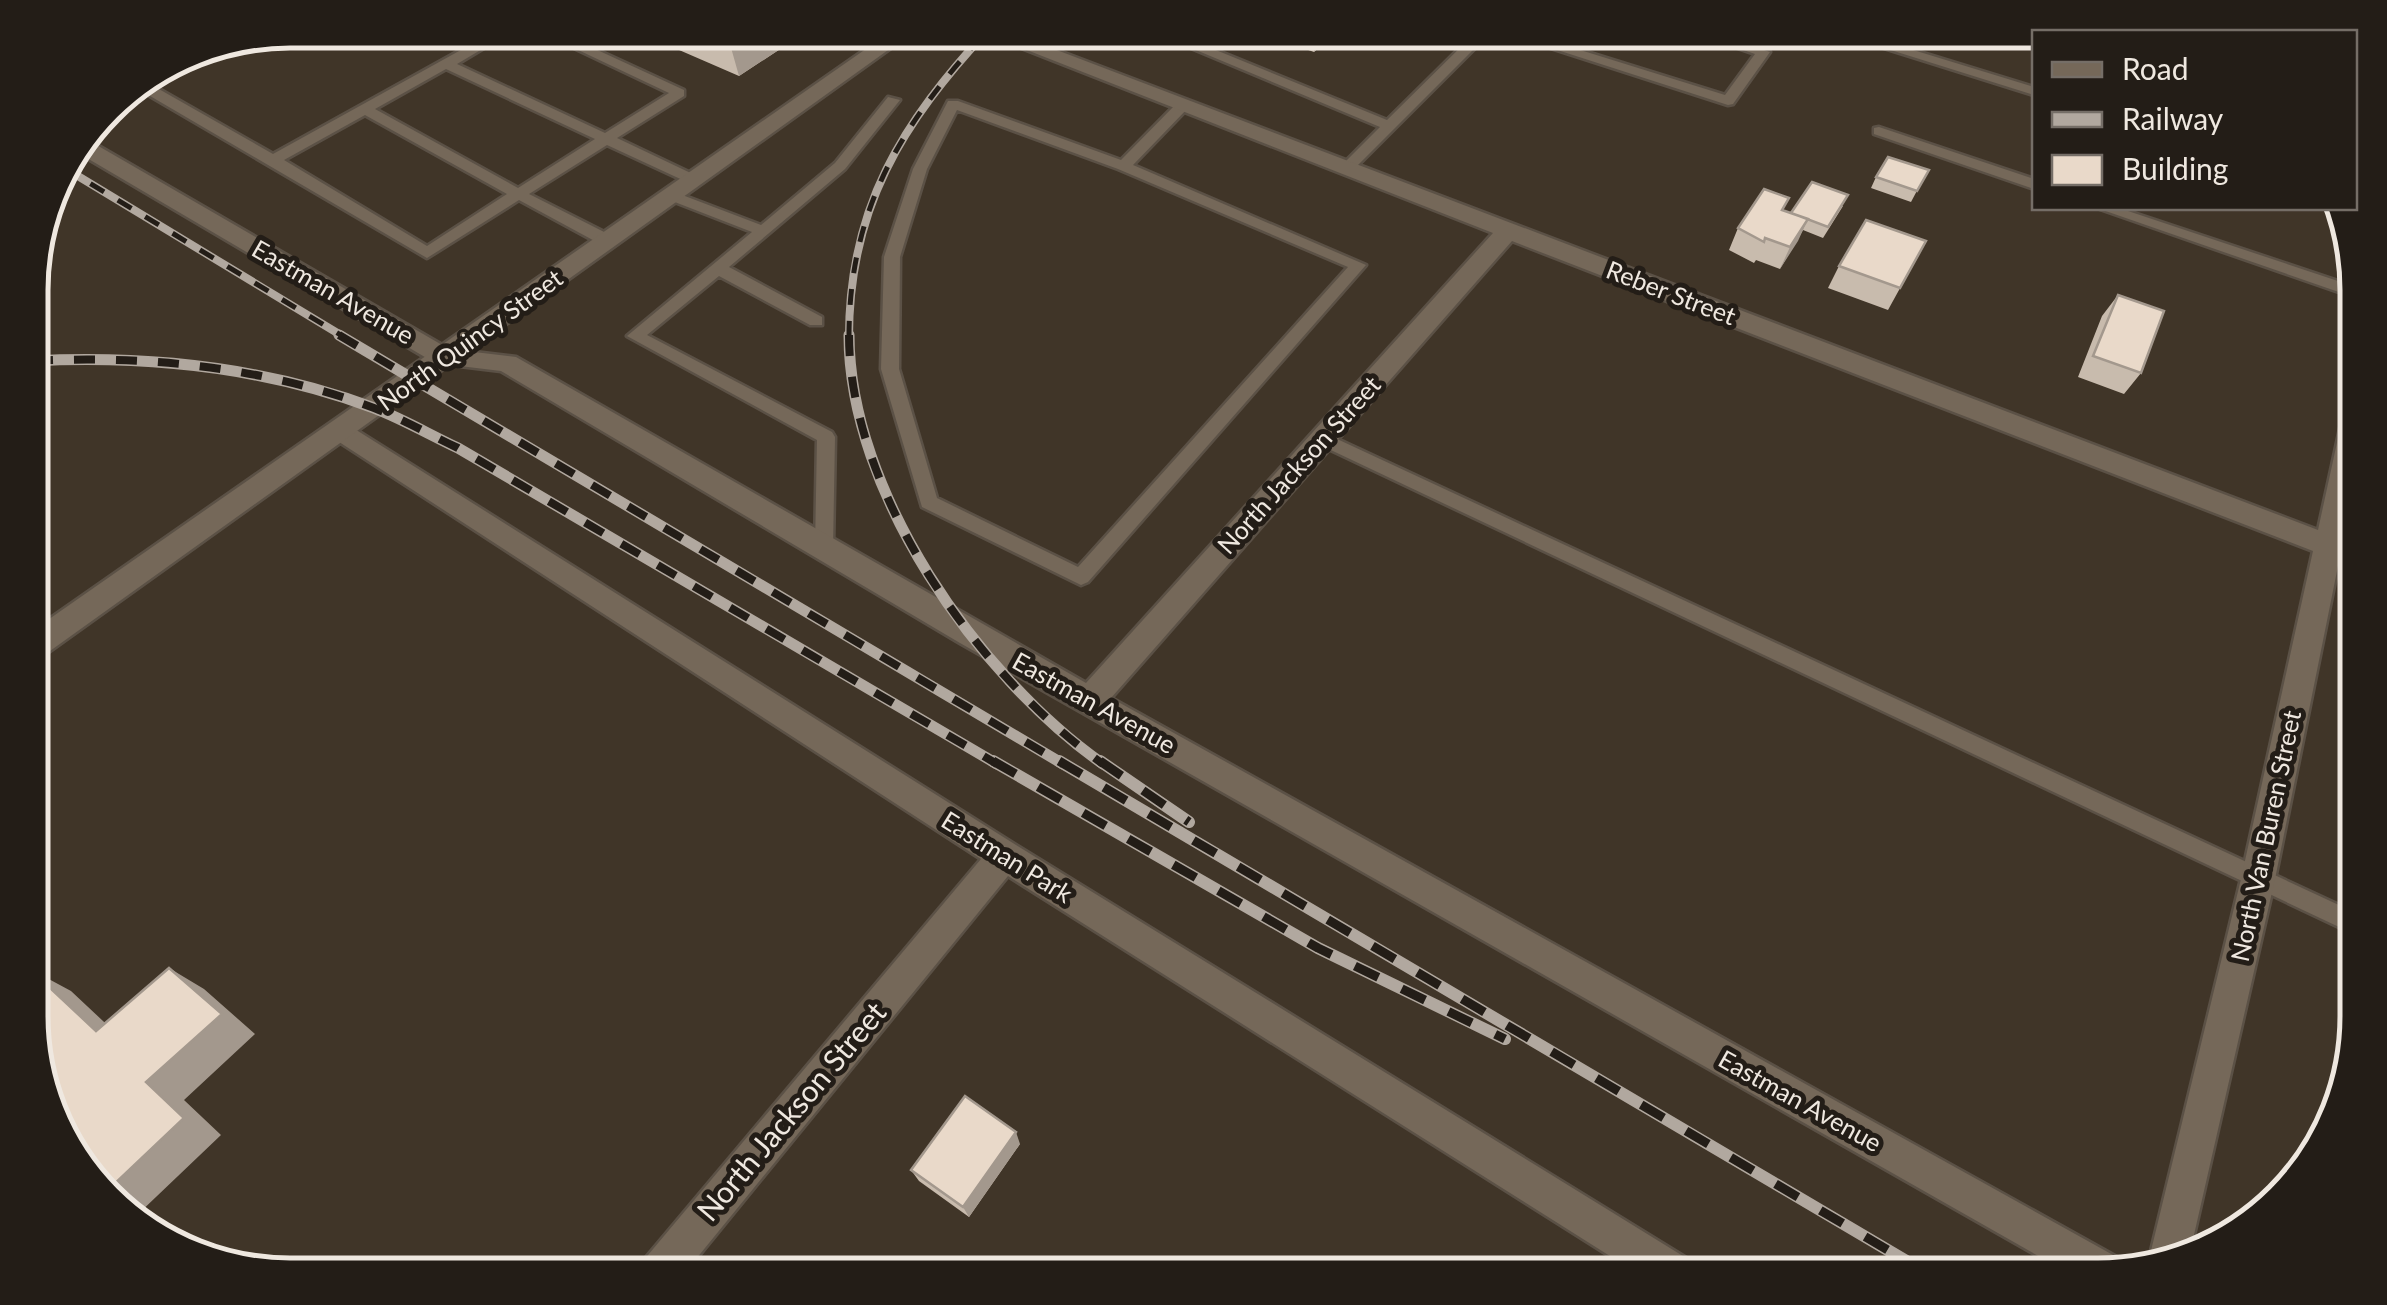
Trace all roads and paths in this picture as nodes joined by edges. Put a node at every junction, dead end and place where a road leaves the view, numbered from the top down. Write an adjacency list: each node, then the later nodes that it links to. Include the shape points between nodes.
1 (475, 48): 10 (lane)
2 (582, 48): 18 (lane, via 679,93)
3 (881, 48): 23 (street, North Quincy Street)
4 (1033, 48): 14 (street, Reber Street)
5 (1199, 48): 16 (lane)
6 (1468, 48): 16 (lane)
7 (1559, 48): 8 (lane, via 1728,101 1763,52)
8 (1750, 48)
9 (1893, 48): 11 (lane)
10 (446, 64): 15 (lane); 18 (lane)
11 (2032, 90)
12 (152, 91): 20 (lane)
13 (893, 100): 29 (lane, via 840,166)
14 (1183, 106): 21 (lane); 22 (street, Reber Street)
15 (365, 110): 20 (lane); 25 (lane)
16 (1390, 126): 22 (lane)
17 (1879, 131): 24 (lane)
18 (606, 140): 23 (lane); 25 (lane)
19 (91, 151): 34 (street, Eastman Avenue)
20 (273, 160): 25 (lane, via 427,253)
21 (1123, 166): 21 (lane, via 1358,265 1082,577 929,502 890,368 892,257 920,169 953,104)
22 (1347, 168): 28 (street, Reber Street)
23 (694, 180): 26 (street, North Quincy Street)
24 (2032, 183)
25 (518, 194): 30 (lane)
26 (672, 196): 29 (lane); 30 (street, North Quincy Street)
27 (2111, 210): 32 (lane)
28 (1509, 230): 36 (street, North Jackson Street); 38 (street, Reber Street)
29 (764, 232): 31 (lane)
30 (608, 241): 34 (street, North Quincy Street)
31 (717, 268): 33 (lane); 37 (lane, via 635,336 826,438)
32 (2339, 287)
33 (816, 321)
34 (444, 357): 35 (street, North Quincy Street); 37 (street, Eastman Avenue, via 507,363)
35 (342, 432): 40 (street, North Quincy Street); 42 (street, Eastman Park)
36 (1322, 438): 41 (street, North Jackson Street); 43 (lane)
37 (824, 548): 41 (street, Eastman Avenue)
38 (2339, 549)
39 (2339, 566): 43 (street, North Van Buren Street)
40 (48, 636)
41 (1090, 700): 47 (street, Eastman Avenue)
42 (1004, 856): 46 (street, Eastman Park); 48 (street, North Jackson Street)
43 (2258, 878): 44 (lane); 45 (street, North Van Buren Street)
44 (2339, 916)
45 (2172, 1246)
46 (1650, 1257)
47 (2078, 1257)
48 (671, 1258)

